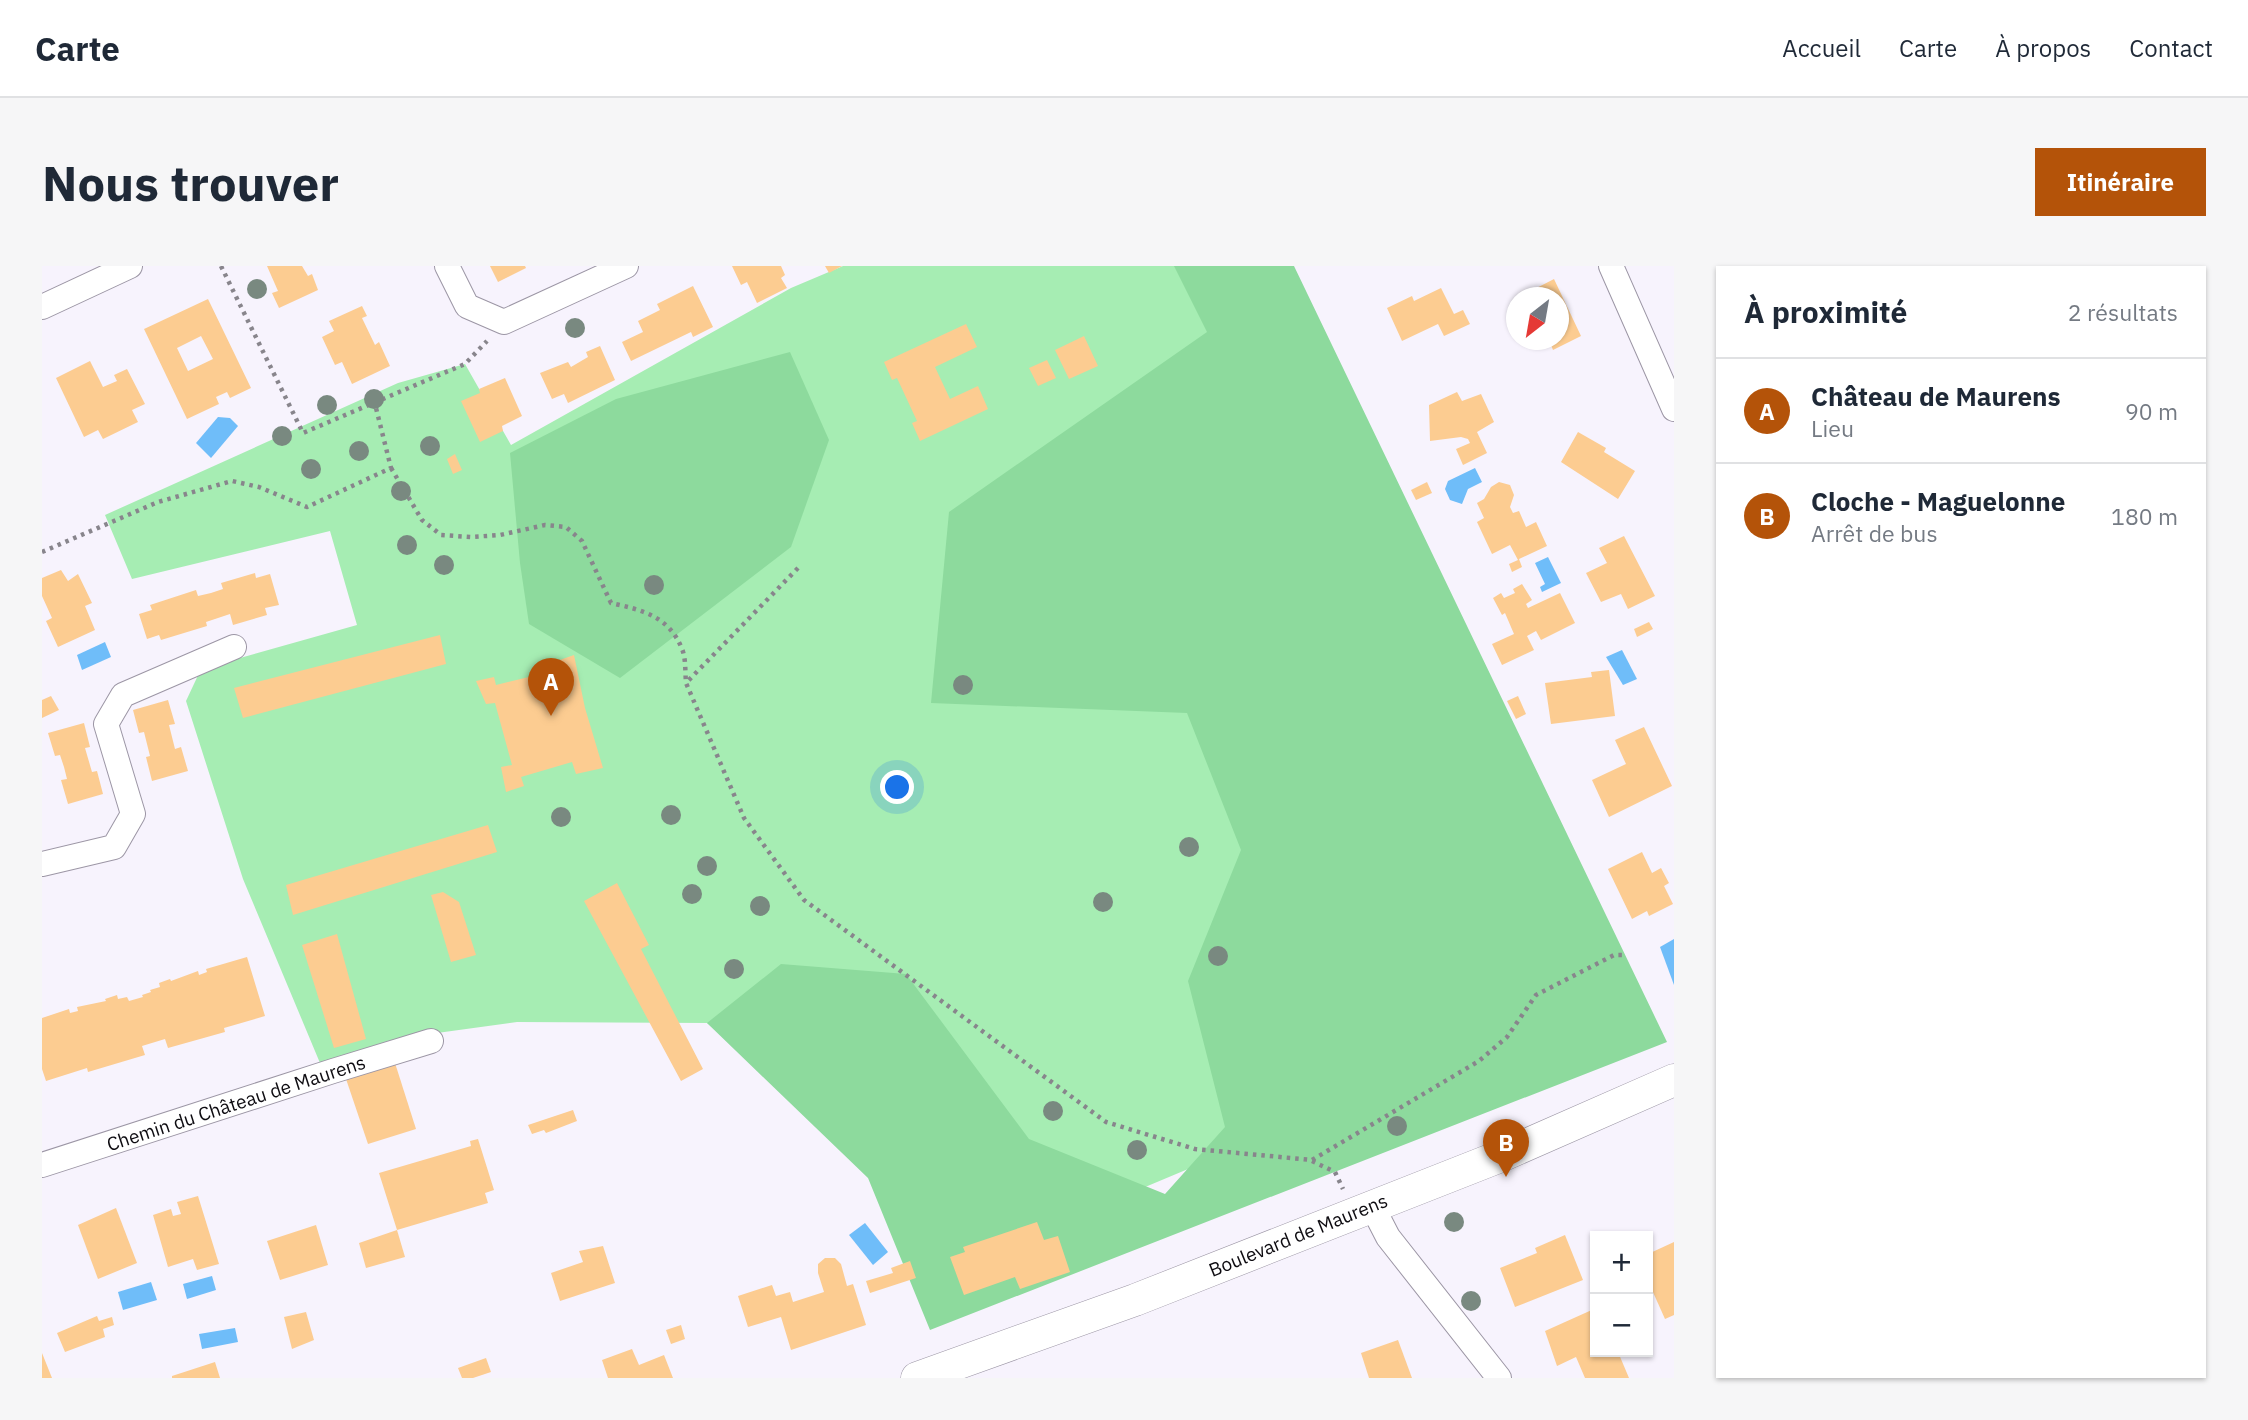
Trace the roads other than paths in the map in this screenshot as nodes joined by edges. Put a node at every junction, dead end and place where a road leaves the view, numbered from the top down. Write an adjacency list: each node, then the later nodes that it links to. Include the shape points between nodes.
1 (130, 266): 5 (street)
2 (447, 266): 3 (street, via 467,306 504,322)
3 (626, 266)
4 (1611, 266): 6 (street)
5 (42, 307)
6 (1674, 409)
7 (234, 647): 8 (street, via 123,695 106,724 133,814 114,847)
8 (42, 864)
9 (431, 1041): 11 (street, Chemin du Château de Maurens)
10 (1674, 1080): 12 (street, Boulevard de Maurens, via 1501,1156)
11 (42, 1165)
12 (1372, 1206): 13 (street, Boulevard de Maurens, via 1135,1300); 14 (street, via 1381,1227)
13 (917, 1378)
14 (1499, 1378)

